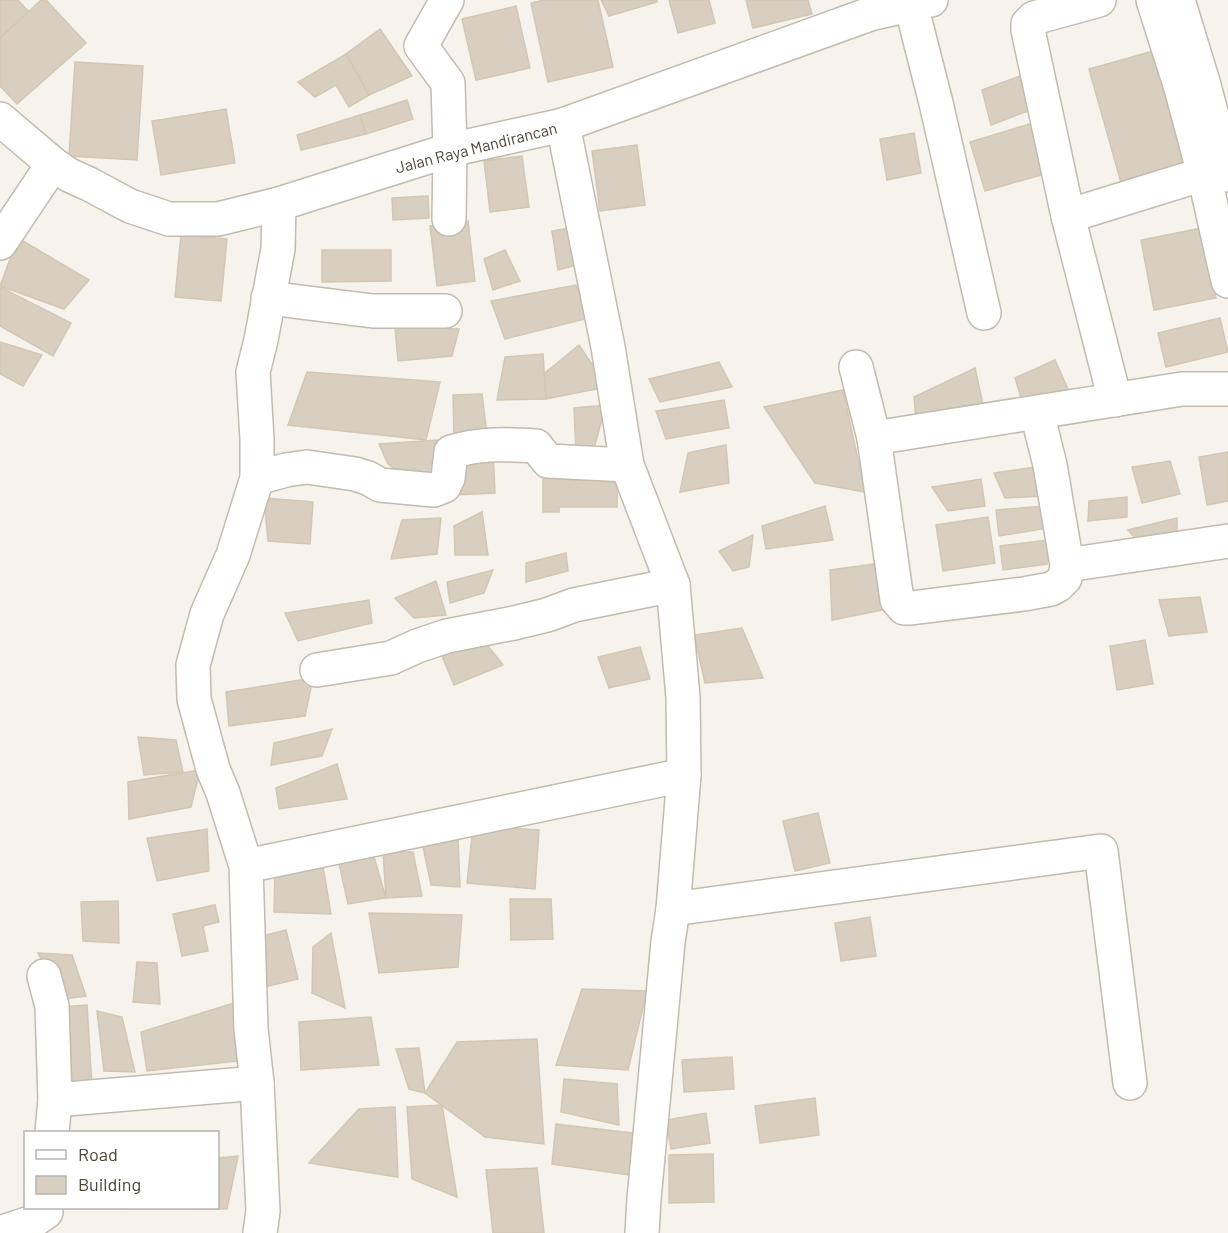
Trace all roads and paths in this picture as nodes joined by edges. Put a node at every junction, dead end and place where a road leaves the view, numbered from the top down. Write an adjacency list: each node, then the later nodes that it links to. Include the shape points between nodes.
1 (447, 0): 9 (street, via 421,46 448,83)
2 (1099, 0): 13 (street, via 1034,18 1028,24)
3 (1153, 0): 11 (street, via 1182,88)
4 (1178, 0): 11 (street, via 1203,82)
5 (921, 2): 6 (street, Jalan Raya Mandirancan); 19 (street, via 936,103)
6 (867, 7): 8 (street, Jalan Raya Mandirancan)
7 (0, 119): 10 (street, Jalan Raya Mandirancan)
8 (563, 125): 9 (street, Jalan Raya Mandirancan); 27 (street, via 608,347)
9 (450, 150): 12 (street, Jalan Raya Mandirancan); 14 (street)
10 (53, 164): 12 (street, Jalan Raya Mandirancan, via 130,206 169,219 218,219); 15 (street)
11 (1221, 171): 13 (street); 16 (street)
12 (279, 204): 17 (street, via 278,249)
13 (1068, 216): 24 (street)
14 (449, 219)
15 (0, 243)
16 (1228, 281)
17 (268, 298): 18 (street, via 373,311); 28 (street, via 253,372)
18 (445, 311)
19 (984, 313)
20 (856, 366): 26 (street)
21 (1228, 369): 22 (street)
22 (1182, 389): 23 (street); 24 (street)
23 (1228, 389)
24 (1115, 400): 25 (street)
25 (1037, 413): 26 (street); 30 (street)
26 (874, 438): 30 (street, via 897,600 904,608 1051,589 1065,578)
27 (627, 465): 28 (street, via 548,460 536,446 487,444 451,452 448,478 444,486 434,490 380,485 356,474 307,466); 31 (street)
28 (257, 478): 34 (street, via 233,555 207,614 193,664 194,699)
29 (1228, 541): 30 (street)
30 (1067, 565)
31 (673, 585): 32 (street, via 447,636 391,658); 33 (street, via 683,697)
32 (317, 670)
33 (684, 775): 34 (street); 35 (street)
34 (246, 866): 37 (street, via 251,1029)
35 (673, 909): 38 (street, via 1101,851); 44 (street)
36 (44, 976): 39 (street, via 52,1006)
37 (257, 1083): 39 (street); 43 (street, via 263,1211)
38 (1130, 1083)
39 (55, 1100): 40 (street)
40 (52, 1131)
41 (50, 1218): 42 (street)
42 (0, 1233)
43 (260, 1233)
44 (642, 1233)

